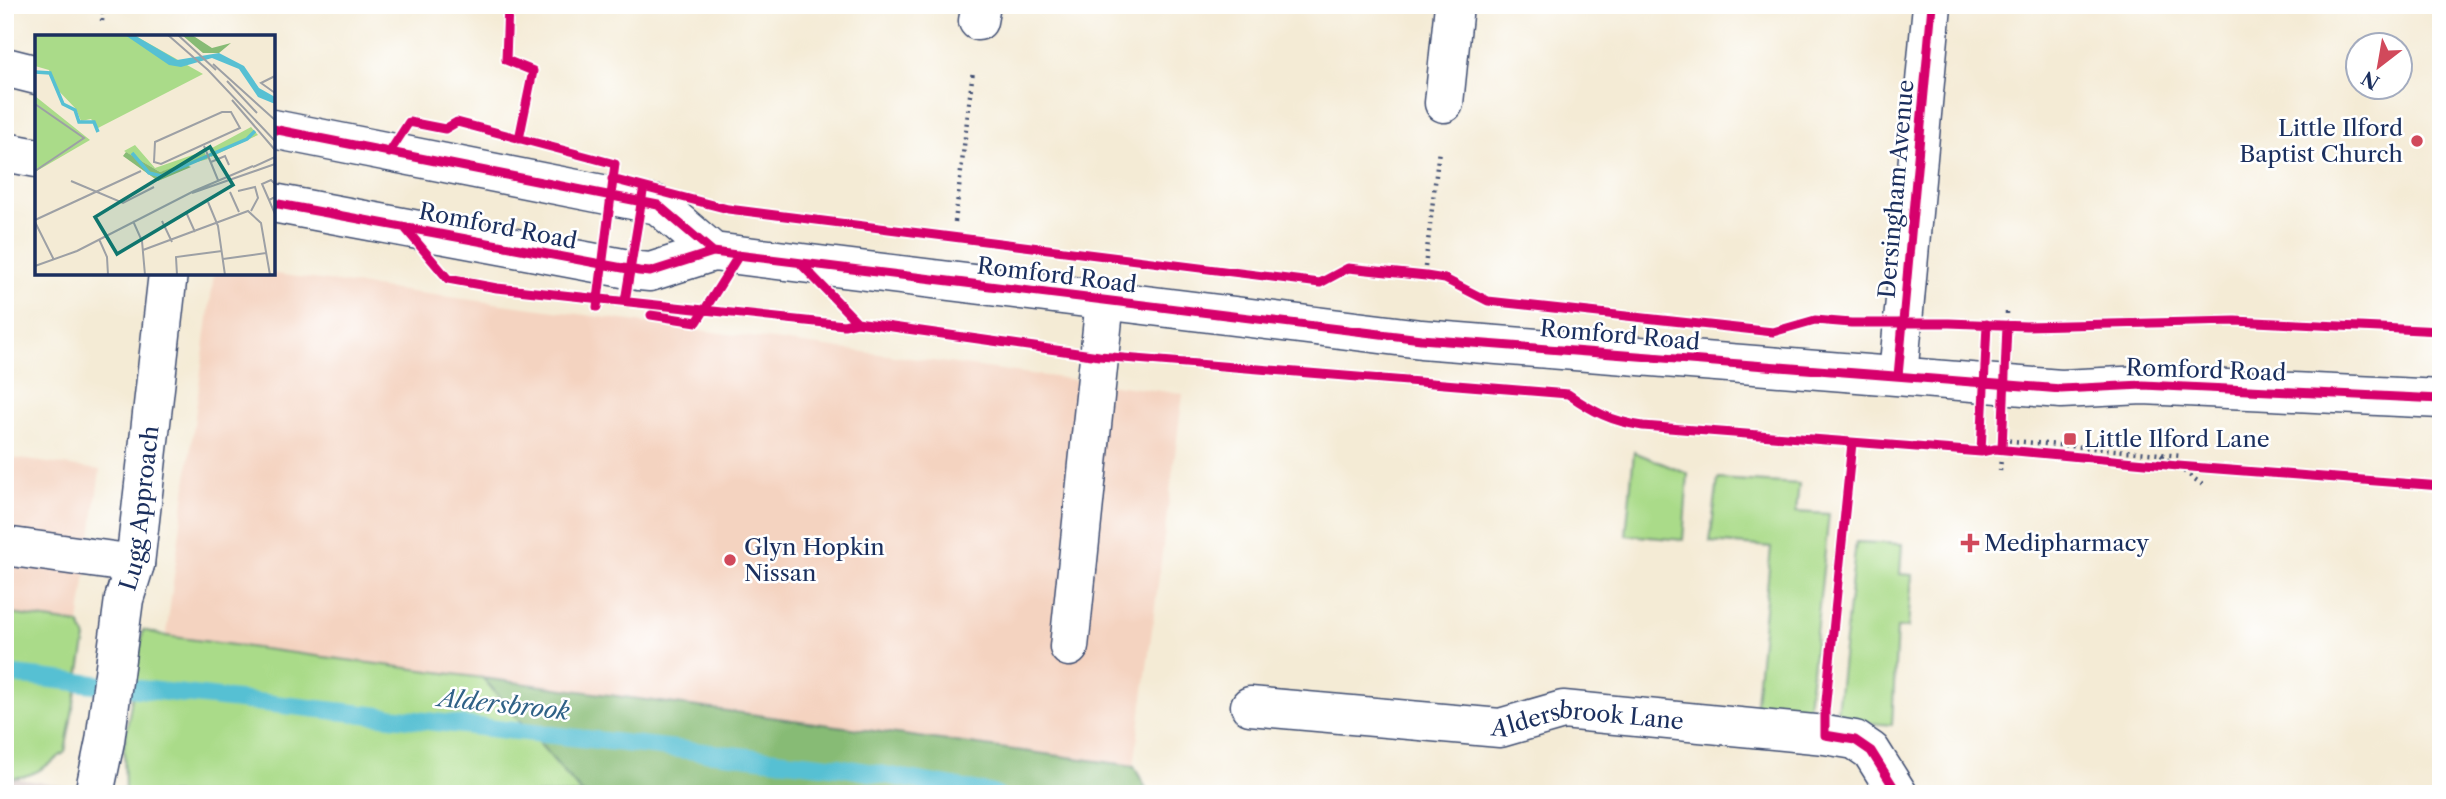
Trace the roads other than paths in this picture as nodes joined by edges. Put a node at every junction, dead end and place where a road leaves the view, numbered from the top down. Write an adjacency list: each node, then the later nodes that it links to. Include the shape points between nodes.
1 (1454, 5): 5 (main road)
2 (1932, 5): 13 (main road, Dersingham Avenue)
3 (5, 67): 4 (main road)
4 (35, 74)
5 (1444, 103)
6 (275, 129): 10 (main road, via 658,205)
7 (5, 152): 8 (main road)
8 (35, 158)
9 (275, 203): 10 (main road, Romford Road, via 639,271 650,272)
10 (713, 252): 12 (main road, Romford Road)
11 (168, 275): 16 (main road, Lugg Approach)
12 (1105, 300): 13 (main road, Romford Road, via 1421,339); 17 (main road)
13 (1898, 376): 14 (main road, Romford Road, via 2061,389 2143,384)
14 (2441, 399)
15 (5, 546): 16 (main road)
16 (130, 581): 19 (main road, Lugg Approach)
17 (1069, 647)
18 (1250, 706): 20 (main road, Aldersbrook Lane, via 1500,728 1563,710 1855,740 1871,751)
19 (94, 794)
20 (1898, 794)

